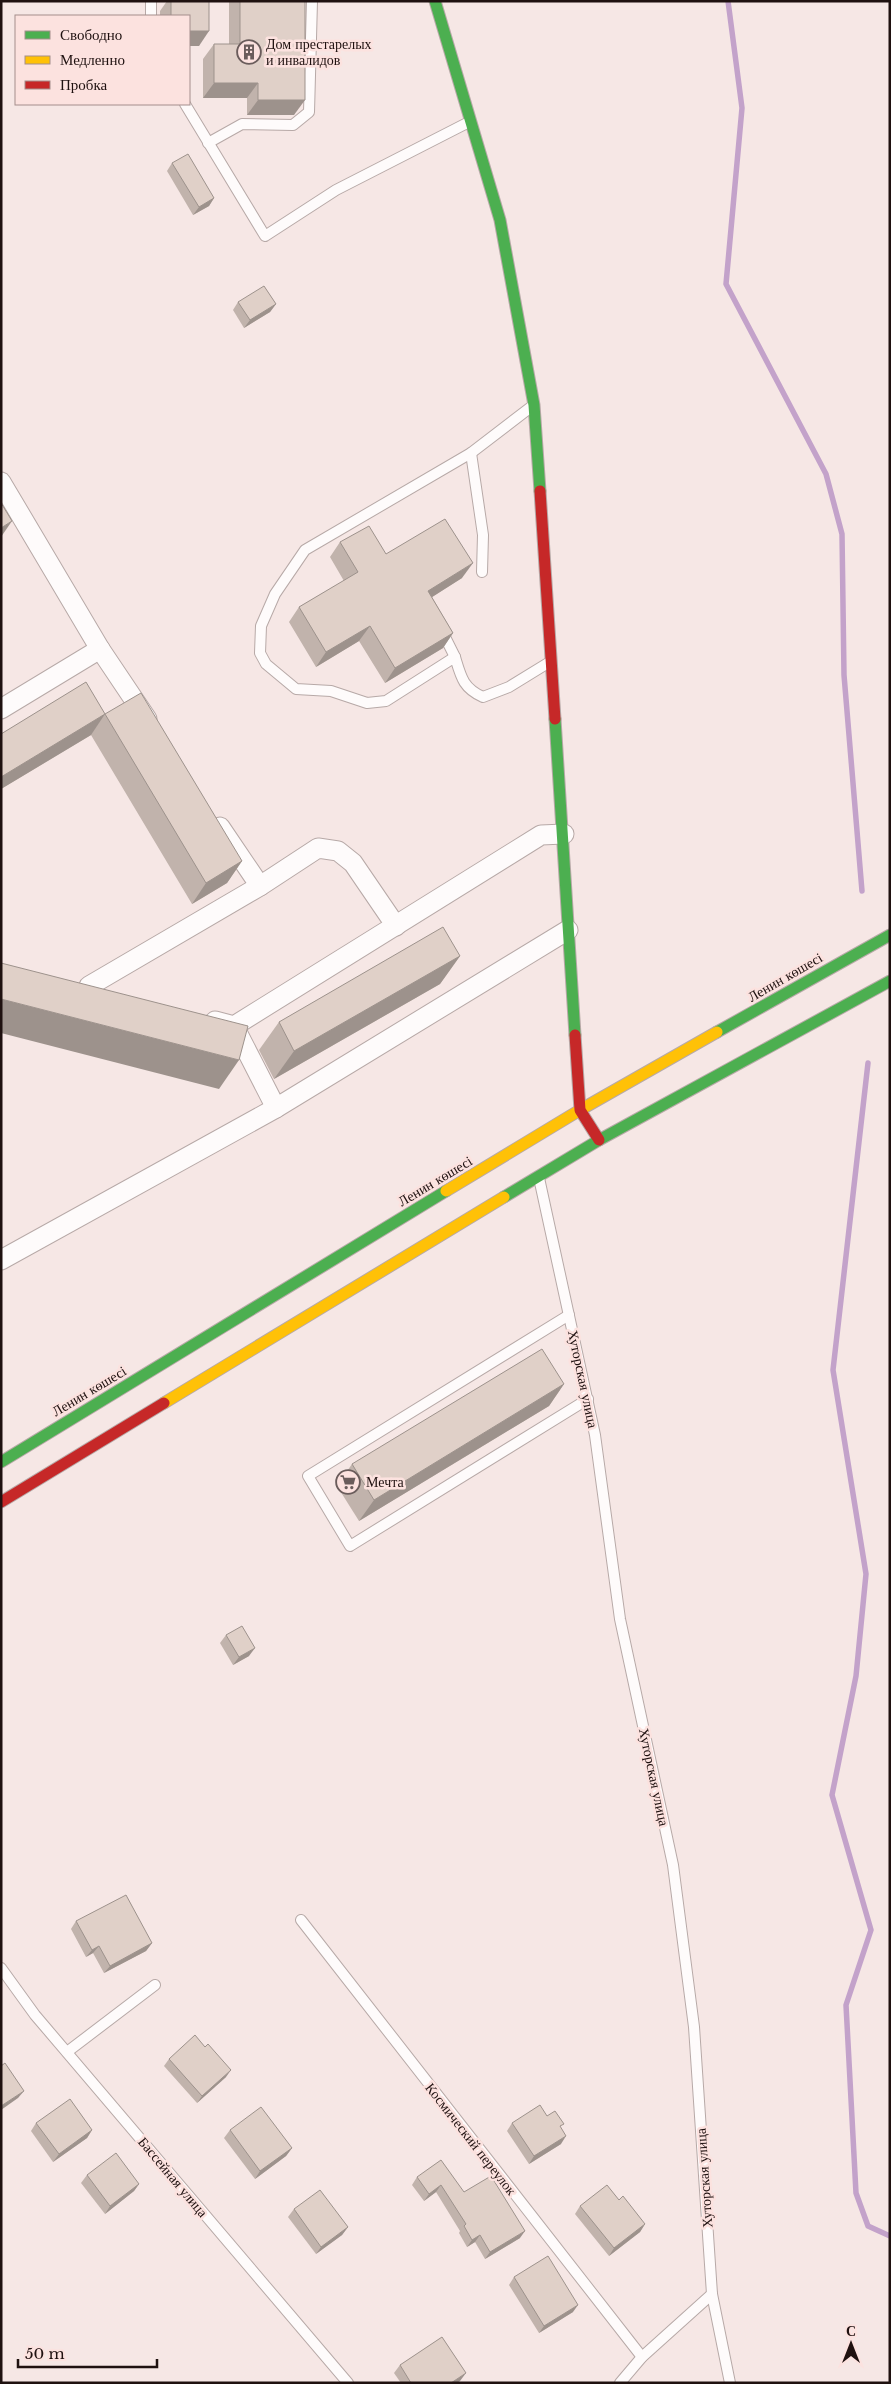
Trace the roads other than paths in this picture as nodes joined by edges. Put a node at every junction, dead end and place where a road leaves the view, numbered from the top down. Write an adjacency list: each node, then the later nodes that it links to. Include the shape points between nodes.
1 (151, 1): 4 (lane)
2 (312, 1): 7 (lane, via 310,112 293,125 242,124)
3 (436, 1): 6 (main road)
4 (151, 15)
5 (186, 105): 7 (lane)
6 (471, 121): 7 (lane, via 336,190 265,236); 8 (main road, via 500,220)
7 (208, 142)
8 (534, 405): 9 (lane); 15 (main road)
9 (471, 453): 11 (lane, via 483,535); 14 (lane, via 305,550 275,594 261,626 260,653 266,664 296,689 331,691 367,703 386,701)
10 (1, 482): 13 (street)
11 (482, 572)
12 (437, 620): 14 (lane)
13 (100, 650): 16 (street); 17 (street)
14 (455, 657): 15 (lane, via 470,691 483,697 509,687)
15 (550, 662): 19 (main road)
16 (1, 709)
17 (155, 731)
18 (210, 813): 20 (street)
19 (564, 834): 21 (street, via 541,835); 22 (main road)
20 (260, 886): 21 (street, via 318,848 338,851 353,863); 25 (street, via 80,984)
21 (396, 926): 27 (street)
22 (568, 930): 28 (street); 29 (main road)
23 (890, 934): 29 (main road, Ленин көшесі)
24 (890, 981): 30 (main road)
25 (116, 994)
26 (198, 1016): 27 (street)
27 (234, 1026): 28 (street)
28 (276, 1108): 32 (street)
29 (580, 1110): 30 (main road); 35 (main road, Ленин көшесі)
30 (599, 1140): 31 (main road)
31 (539, 1177): 33 (lane, Хуторская улица); 36 (main road)
32 (1, 1260)
33 (569, 1315): 34 (lane, Хуторская улица); 34 (lane, via 308,1476 350,1546)
34 (588, 1400): 41 (lane, Хуторская улица, via 596,1435 620,1619 673,1865 694,2028)
35 (1, 1462)
36 (1, 1502)
37 (301, 1920): 42 (lane, Космический переулок)
38 (1, 1968): 40 (lane, Бассейная улица)
39 (155, 1985): 40 (lane)
40 (67, 2052): 43 (lane, Бассейная улица)
41 (712, 2294): 42 (lane); 45 (lane, Хуторская улица)
42 (642, 2357): 44 (lane)
43 (348, 2383)
44 (620, 2383)
45 (730, 2383)

